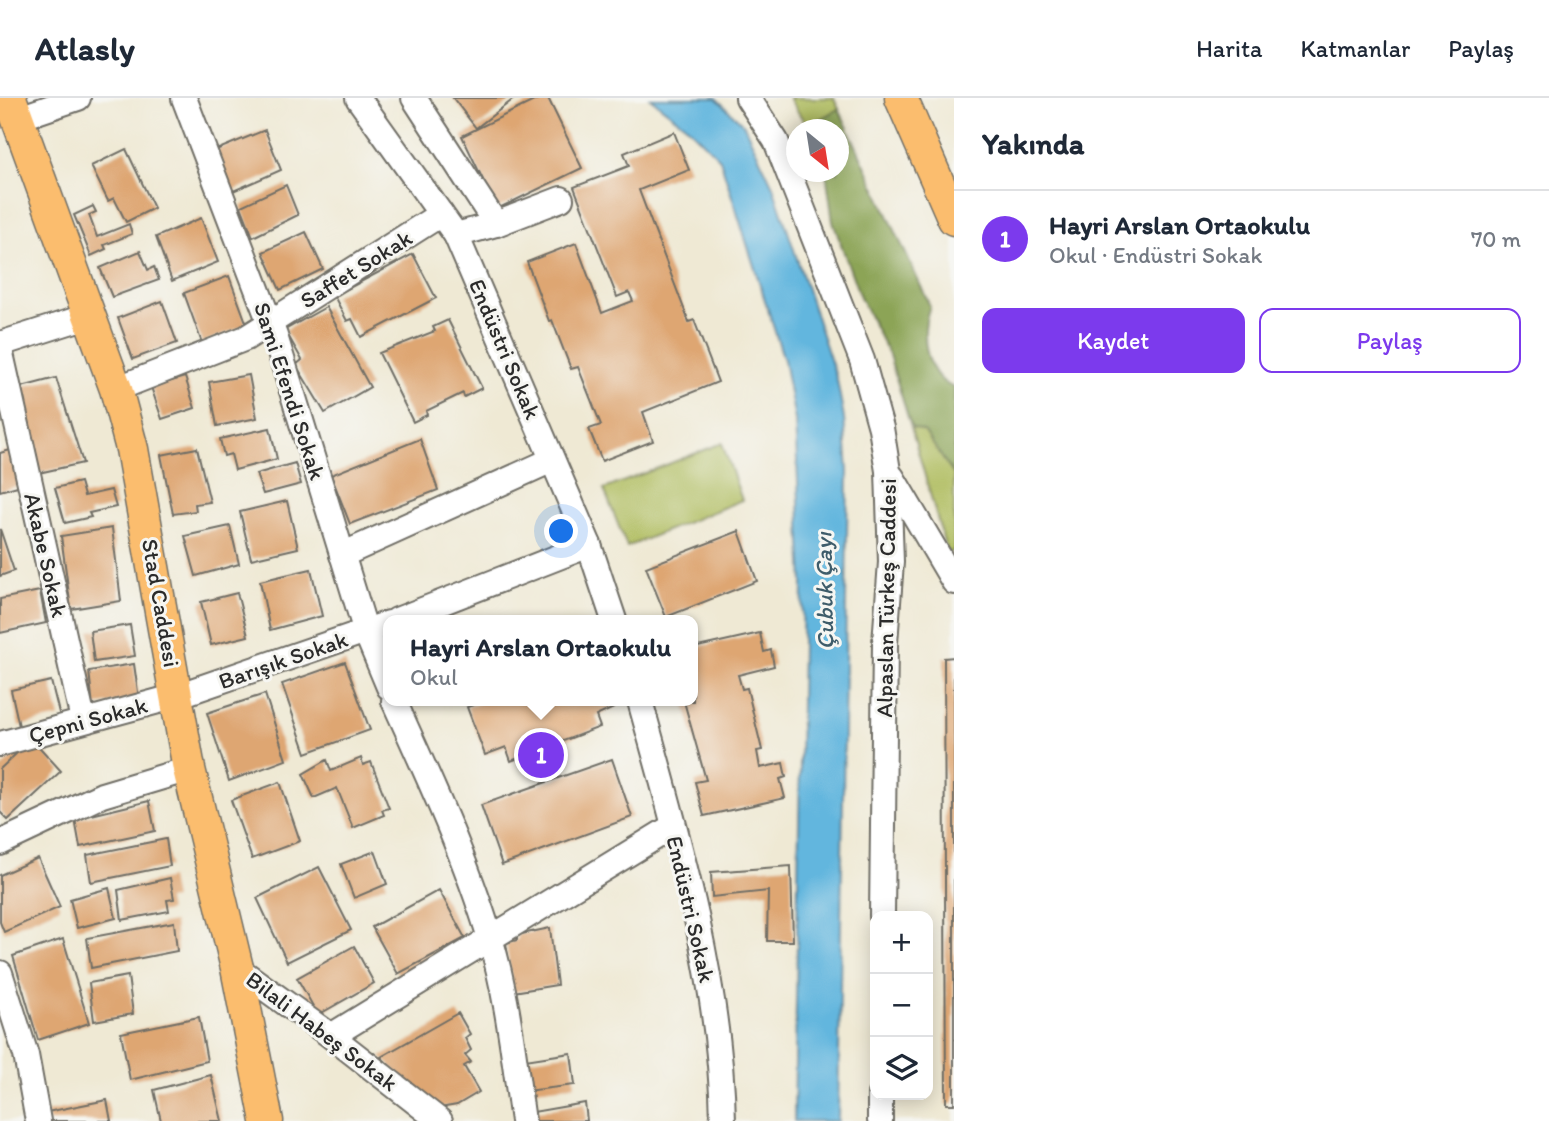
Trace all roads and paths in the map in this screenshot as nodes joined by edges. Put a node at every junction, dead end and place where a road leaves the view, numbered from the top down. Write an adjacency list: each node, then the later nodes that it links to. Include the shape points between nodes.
1 (78, 98): 7 (street)
2 (184, 98): 14 (street, Sami Efendi Sokak)
3 (358, 98): 10 (street, Endüstri Sokak)
4 (414, 98): 11 (street)
5 (748, 98): 18 (street, Alpaslan Türkeş Caddesi, via 776,141 862,360)
6 (901, 98): 9 (main road)
7 (14, 108): 13 (main road, Stad Caddesi)
8 (561, 199): 11 (street)
9 (952, 207)
10 (441, 215): 12 (street, Endüstri Sokak); 14 (street, Saffet Sokak)
11 (496, 224): 12 (street)
12 (456, 235): 17 (street, Endüstri Sokak)
13 (90, 315): 15 (street); 16 (main road, Stad Caddesi)
14 (269, 324): 16 (street, Saffet Sokak, via 246,338); 20 (street, Sami Efendi Sokak)
15 (0, 347): 29 (street, Akabe Sokak)
16 (116, 389): 26 (main road, Stad Caddesi, via 142,497)
17 (552, 460): 19 (street, Endüstri Sokak); 20 (street)
18 (888, 471): 21 (street); 34 (street, Alpaslan Türkeş Caddesi, via 891,562 885,643)
19 (589, 545): 22 (street); 23 (street, Endüstri Sokak)
20 (342, 555): 24 (street, Sami Efendi Sokak)
21 (954, 582)
22 (410, 615)
23 (612, 615)
24 (377, 628): 25 (street, Sami Efendi Sokak); 26 (street, Barışık Sokak)
25 (383, 658)
26 (177, 696): 29 (street, Çepni Sokak); 31 (main road, Stad Caddesi)
27 (396, 706): 35 (street, via 451,829)
28 (641, 706): 32 (street, Endüstri Sokak)
29 (83, 720): 30 (street, Çepni Sokak)
30 (0, 744)
31 (189, 769): 33 (street, via 102,795); 36 (main road, Stad Caddesi)
32 (672, 827): 35 (street); 44 (street, Endüstri Sokak, via 716,1023)
33 (0, 843)
34 (882, 911)
35 (490, 939): 38 (street); 43 (street, via 508,1018)
36 (237, 968): 38 (street, Bilali Habeş Sokak); 41 (main road, Stad Caddesi)
37 (0, 974): 40 (street, via 26,1055)
38 (331, 1035): 42 (street, Bilali Habeş Sokak)
39 (880, 1100): 45 (street)
40 (38, 1121)
41 (267, 1121)
42 (440, 1121)
43 (523, 1121)
44 (723, 1121)
45 (880, 1121)

